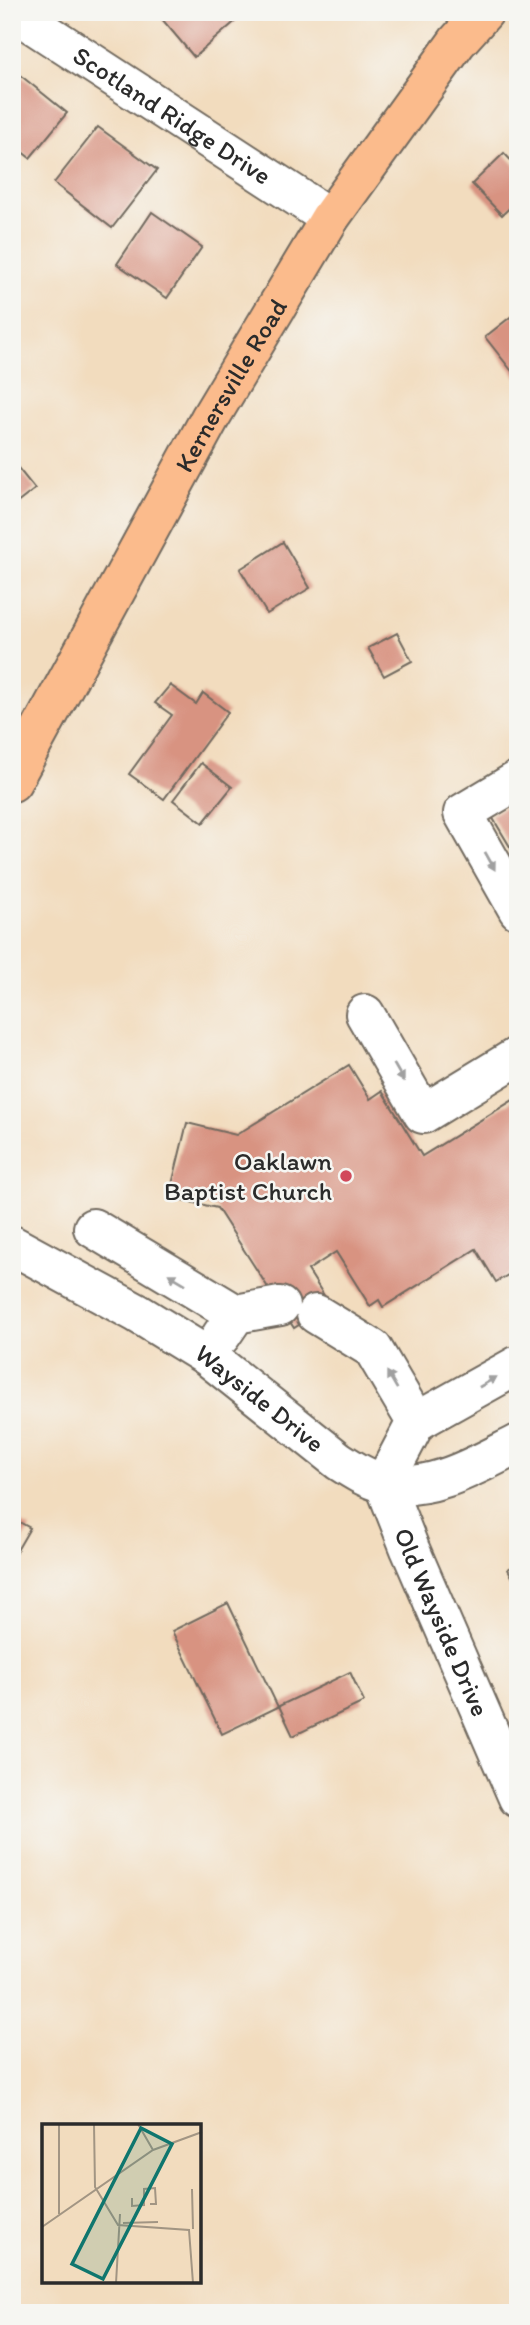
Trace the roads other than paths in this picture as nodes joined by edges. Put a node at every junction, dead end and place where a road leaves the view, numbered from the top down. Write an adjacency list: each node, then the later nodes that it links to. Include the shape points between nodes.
1 (14, 12): 3 (street, Scotland Ridge Drive)
2 (484, 12): 3 (main road, Kernersville Road, via 457,42)
3 (330, 218): 5 (main road, Kernersville Road, via 210,418)
4 (518, 780): 6 (street, one-way to 6, via 463,813)
5 (12, 782)
6 (518, 910)
7 (365, 1014): 8 (street, one-way to 8, via 423,1114)
8 (518, 1056)
9 (93, 1228): 11 (street, one-way to 9)
10 (12, 1245): 12 (street, Wayside Drive)
11 (236, 1314): 12 (street); 14 (street, one-way to 11, via 373,1349 298,1310)
12 (207, 1356): 16 (street, Wayside Drive, via 339,1461)
13 (518, 1365): 14 (street, one-way to 13)
14 (416, 1423): 16 (street)
15 (518, 1444): 16 (street, Wayside Drive, via 442,1478 403,1485)
16 (384, 1483): 17 (street, Old Wayside Drive)
17 (518, 1798)

